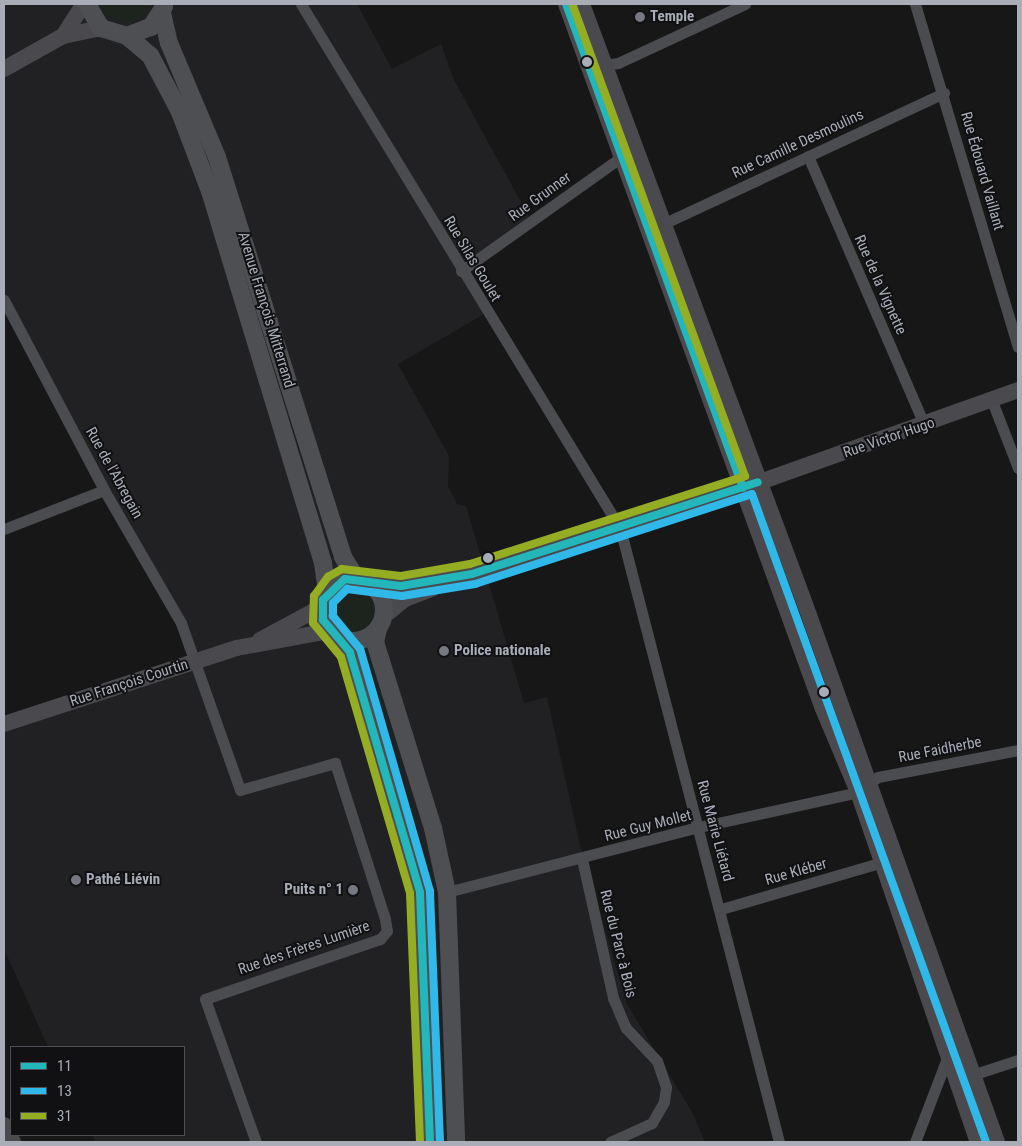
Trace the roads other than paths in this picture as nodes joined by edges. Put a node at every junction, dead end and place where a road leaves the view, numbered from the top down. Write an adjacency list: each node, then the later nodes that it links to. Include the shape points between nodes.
1 (86, 4): 8 (main road); 9 (main road)
2 (301, 4): 18 (street, Rue Silas Goulet)
3 (566, 4): 16 (main road)
4 (582, 4): 11 (main road)
5 (745, 4): 11 (street, via 618,63)
6 (915, 4): 13 (street, Rue Édouard Vaillant)
7 (163, 9): 10 (main road, via 144,32); 31 (main road, Avenue François Mitterrand, via 181,66 217,157 343,557)
8 (101, 28): 9 (main road); 10 (main road)
9 (63, 36): 12 (main road)
10 (127, 36): 32 (main road, Avenue François Mitterrand, via 150,55 180,112 210,191 323,563)
11 (604, 65): 14 (main road)
12 (4, 69)
13 (944, 93): 15 (street, Rue Camille Desmoulins); 20 (street, Rue Édouard Vaillant)
14 (636, 147): 16 (street, Rue Grunner); 17 (main road)
15 (808, 156): 17 (street, Rue Camille Desmoulins); 23 (street, Rue de la Vignette)
16 (621, 157): 18 (street, Rue Grunner); 26 (main road)
17 (665, 223): 25 (main road)
18 (462, 271): 28 (street, Rue Silas Goulet)
19 (4, 300): 27 (street, Rue de l'Abregain)
20 (1018, 347)
21 (1018, 390): 22 (main road, Rue Victor Hugo)
22 (992, 402): 23 (main road, Rue Victor Hugo); 24 (street)
23 (925, 426): 25 (main road, Rue Victor Hugo)
24 (1018, 468)
25 (758, 482): 26 (main road); 39 (main road)
26 (743, 488): 28 (main road); 39 (main road)
27 (104, 490): 29 (street); 36 (street, Rue de l'Abregain)
28 (620, 528): 30 (main road); 40 (street, Rue Marie Liétard)
29 (4, 529)
30 (464, 576): 31 (main road, via 401,586); 33 (main road, via 405,599)
31 (365, 582): 32 (main road, via 335,584); 33 (main road, via 382,599)
32 (324, 600): 34 (main road); 35 (main road)
33 (381, 623): 34 (main road, via 361,641); 43 (main road, via 377,650 432,828)
34 (335, 635): 35 (main road, Rue François Courtin); 51 (main road, via 350,652 396,798 420,892)
35 (255, 644): 36 (main road, Rue François Courtin)
36 (197, 660): 37 (main road, Rue François Courtin); 49 (street, Rue des Frères Lumière, via 240,790 334,763 386,925 380,939 205,998)
37 (4, 724)
38 (1018, 750): 39 (street, Rue Faidherbe)
39 (863, 787): 40 (street, Rue Guy Mollet); 42 (main road); 47 (main road)
40 (697, 828): 41 (street, Rue Guy Mollet); 44 (street, Rue Marie Liétard)
41 (582, 859): 43 (street, Rue Guy Mollet); 53 (street, Rue du Parc à Bois, via 613,998 626,1028 657,1061 666,1087 664,1102 652,1122)
42 (879, 863): 44 (street, Rue Kléber); 45 (main road)
43 (446, 892): 52 (main road)
44 (721, 909): 54 (street, Rue Marie Liétard)
45 (946, 1058): 55 (street); 56 (main road)
46 (1018, 1060): 47 (street)
47 (975, 1074): 57 (main road)
48 (4, 1125): 50 (main road)
49 (255, 1139)
50 (13, 1142)
51 (430, 1142)
52 (456, 1142)
53 (610, 1142)
54 (779, 1142)
55 (914, 1142)
56 (978, 1142)
57 (997, 1142)

